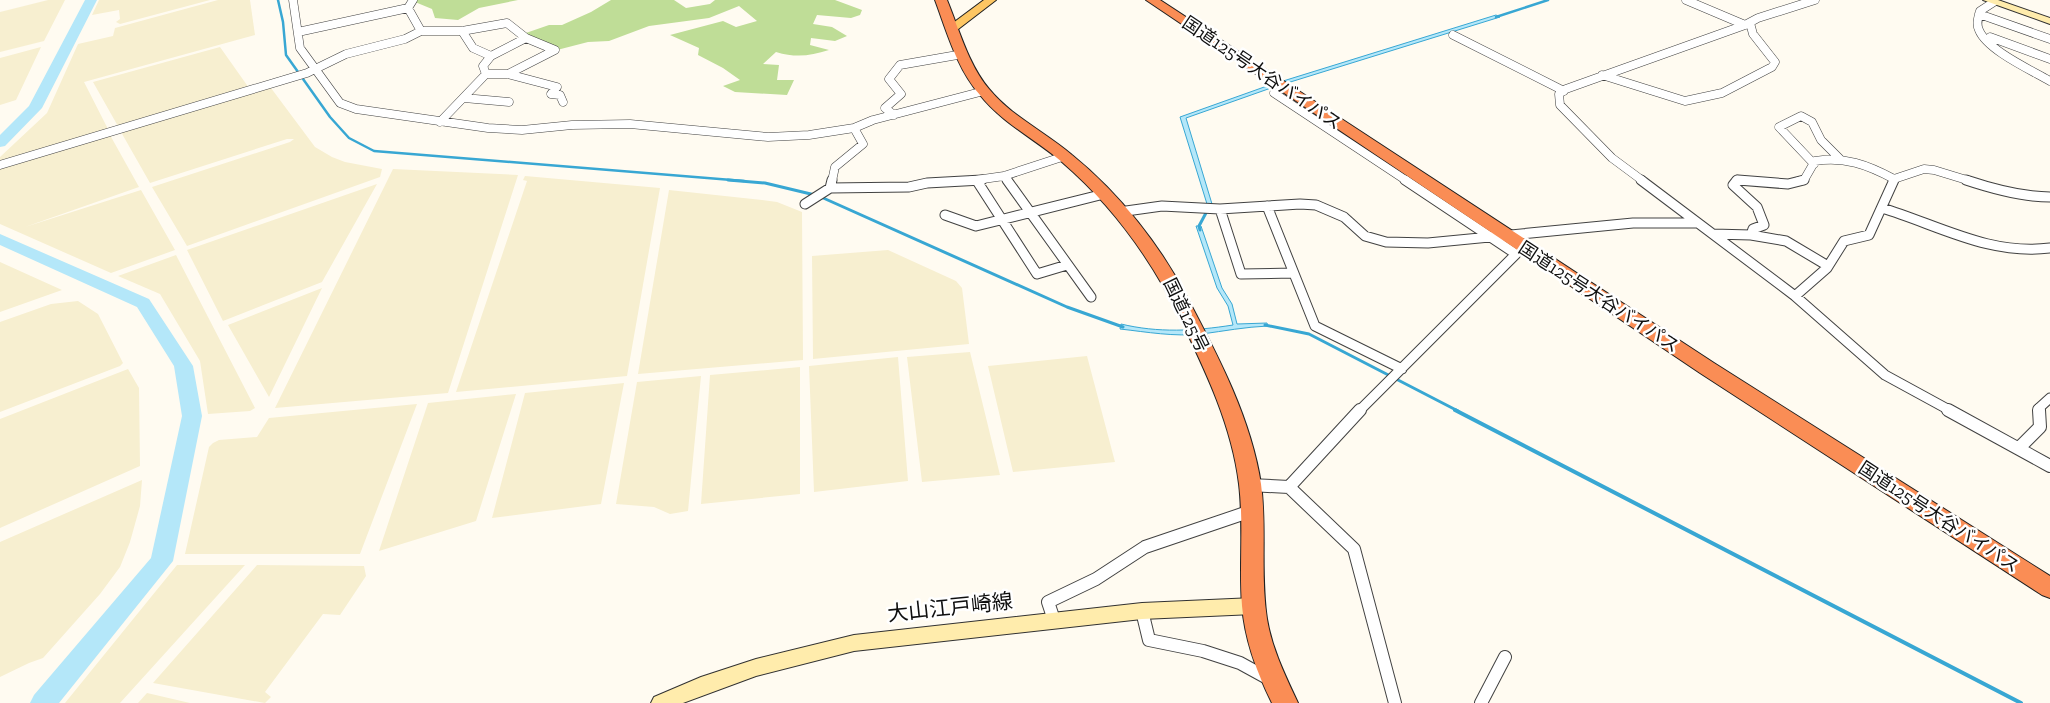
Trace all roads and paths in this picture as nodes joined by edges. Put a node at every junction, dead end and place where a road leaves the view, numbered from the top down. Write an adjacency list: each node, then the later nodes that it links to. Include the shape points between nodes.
1 (293, 0): 16 (street)
2 (413, 0): 9 (street)
3 (941, 0): 13 (highway, 国道125号)
4 (992, 0): 13 (main road)
5 (1152, 0): 59 (highway, 国道125号大谷バイパス)
6 (1686, 0): 12 (street)
7 (1815, 0): 12 (street)
8 (1991, 1): 10 (street); 11 (main road)
9 (408, 8): 14 (street); 16 (street)
10 (1979, 14): 17 (street, via 1977,26); 20 (street)
11 (2050, 21)
12 (1748, 24): 27 (street); 27 (street, via 1775,62 1772,67 1722,93 1685,100)
13 (953, 28): 21 (highway, 国道125号)
14 (421, 31): 15 (street); 24 (street, via 405,39 346,54)
15 (462, 31): 19 (street, via 507,23); 22 (street, via 473,48)
16 (298, 32): 24 (street, via 300,48)
17 (1981, 34): 23 (street); 28 (street)
18 (1453, 35): 30 (street)
19 (526, 38): 22 (street); 26 (street, via 555,50)
20 (2050, 39)
21 (963, 54): 29 (highway, 国道125号); 35 (street, via 900,65 889,79 901,94 885,108)
22 (491, 56): 25 (street, via 483,66)
23 (2050, 59)
24 (311, 72): 36 (street, via 340,103 356,109); 41 (street)
25 (486, 74): 26 (street); 32 (street)
26 (508, 74): 34 (street, via 557,86 552,94 560,96)
27 (1602, 75): 30 (street)
28 (2050, 81)
29 (984, 91): 35 (street); 38 (highway, 国道125号, via 1007,113)
30 (1564, 91): 56 (street, via 1559,94 1560,105 1566,113 1612,158)
31 (1274, 93): 59 (street)
32 (464, 98): 33 (street); 36 (street)
33 (508, 102)
34 (563, 102)
35 (894, 115): 37 (street)
36 (440, 122): 37 (street, via 522,130 630,124 768,137)
37 (854, 128): 45 (street, via 863,144 835,167)
38 (1065, 156): 42 (street); 46 (highway, 国道125号)
39 (1840, 159): 40 (street, via 1824,158 1815,160); 40 (street, via 1821,140 1812,122 1801,116 1779,128); 43 (street, via 1870,165)
40 (1814, 164): 58 (street, via 1804,180 1788,184 1737,180 1733,185 1750,197 1764,219 1764,225 1753,229)
41 (0, 165)
42 (1004, 176): 44 (street); 53 (street)
43 (1894, 178): 47 (street, via 1929,169 1991,188); 50 (street)
44 (977, 181): 45 (street, via 927,183 909,188); 55 (street)
45 (830, 188): 48 (street)
46 (1104, 194): 52 (highway, 国道125号); 53 (street)
47 (2050, 197)
48 (805, 204)
49 (1267, 206): 51 (street); 59 (street, via 1316,205 1344,217 1365,236 1386,242 1428,243); 63 (street)
50 (1882, 208): 60 (street, via 1995,247); 62 (street, via 1869,234 1844,241)
51 (1220, 209): 52 (street, via 1162,206); 63 (street, via 1241,274)
52 (1119, 212): 70 (highway, 国道125号, via 1166,273 1195,329 1237,428)
53 (1029, 213): 55 (street); 61 (street)
54 (945, 215): 55 (street, via 976,226)
55 (1001, 219): 61 (street, via 1037,274)
56 (1696, 223): 57 (street); 59 (street, via 1633,223)
57 (1712, 234): 58 (street); 64 (street)
58 (1751, 235): 62 (street, via 1786,241)
59 (1497, 236): 66 (street, via 1516,254); 73 (highway, 国道125号大谷バイパス)
60 (2050, 248)
61 (1067, 265): 65 (street)
62 (1828, 266): 64 (street)
63 (1292, 273): 66 (street, via 1316,326)
64 (1796, 296): 68 (street, via 1886,375)
65 (1092, 297)
66 (1400, 370): 71 (street)
67 (2050, 398): 68 (street, via 2039,408 2040,427)
68 (2019, 448): 69 (street)
69 (2050, 466)
70 (1250, 485): 71 (street); 72 (highway, 国道125号)
71 (1289, 487): 81 (street, via 1354,549)
72 (1251, 511): 74 (highway, 国道125号); 76 (street, via 1145,547 1096,579 1048,602)
73 (2050, 588)
74 (1254, 606): 75 (main road, 大山江戸崎線); 78 (highway, 国道125号, via 1259,640)
75 (1142, 612): 76 (main road, 大山江戸崎線); 78 (street, via 1149,640 1203,651 1240,663)
76 (1054, 620): 79 (main road, 大山江戸崎線, via 892,637 812,651 715,680)
77 (1505, 656): 82 (street)
78 (1274, 681): 80 (highway, 国道125号)
79 (661, 703)
80 (1285, 703)
81 (1395, 703)
82 (1481, 703)

